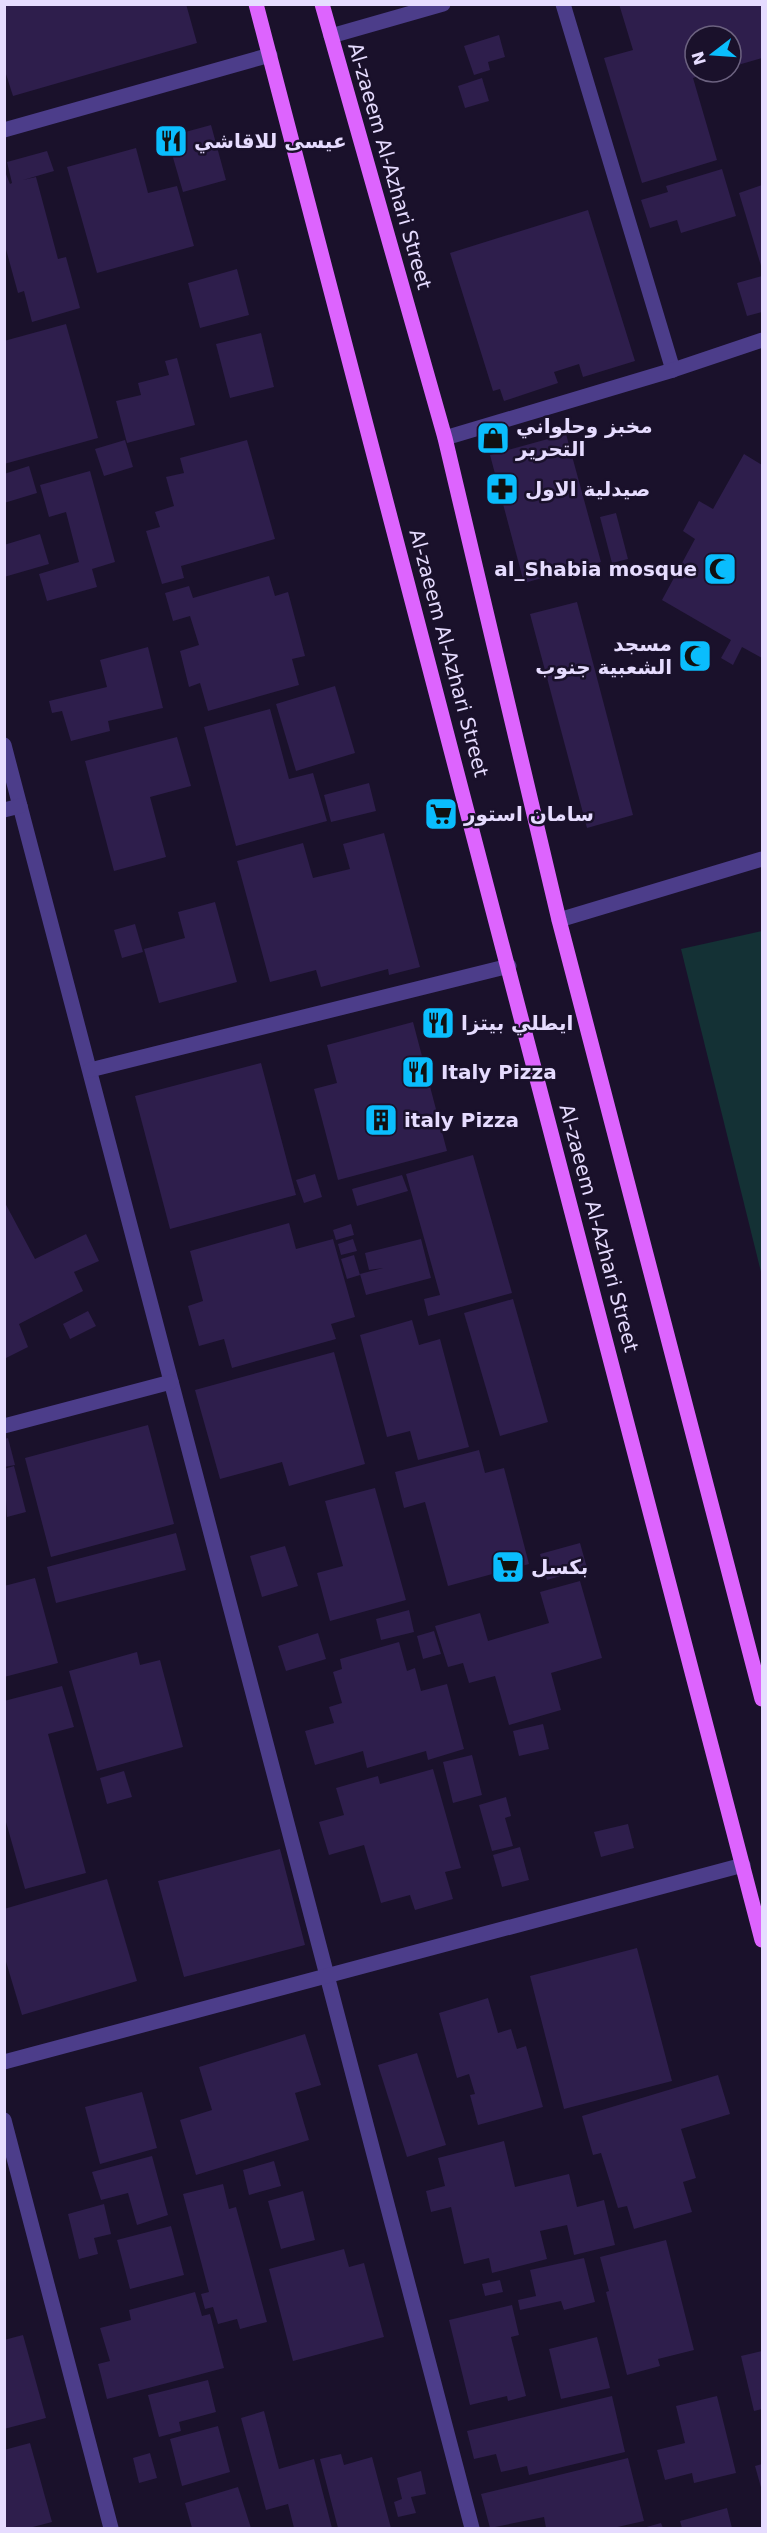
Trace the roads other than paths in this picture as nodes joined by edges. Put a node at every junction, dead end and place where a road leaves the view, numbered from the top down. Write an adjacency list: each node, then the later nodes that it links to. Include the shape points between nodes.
1 (256, 4): 6 (main road, Al-zaeem Al-Azhari Street)
2 (322, 4): 5 (main road, Al-zaeem Al-Azhari Street)
3 (443, 4): 5 (street)
4 (563, 4): 9 (street)
5 (331, 36): 10 (main road, Al-zaeem Al-Azhari Street)
6 (270, 55): 7 (street); 16 (main road, Al-zaeem Al-Azhari Street)
7 (4, 130)
8 (762, 340): 9 (street)
9 (673, 370): 10 (street)
10 (445, 438): 15 (main road, Al-zaeem Al-Azhari Street)
11 (4, 746): 12 (street)
12 (20, 806): 13 (street); 17 (street)
13 (4, 810)
14 (762, 860): 15 (street)
15 (559, 920): 20 (main road, Al-zaeem Al-Azhari Street)
16 (509, 966): 17 (street); 21 (main road, Al-zaeem Al-Azhari Street)
17 (90, 1070): 18 (street)
18 (171, 1382): 19 (street); 23 (street)
19 (4, 1426)
20 (762, 1699)
21 (743, 1866): 22 (main road, Al-zaeem Al-Azhari Street); 23 (street)
22 (762, 1940)
23 (328, 1976): 24 (street); 27 (street)
24 (4, 2062)
25 (4, 2120): 26 (street)
26 (111, 2529)
27 (472, 2529)

